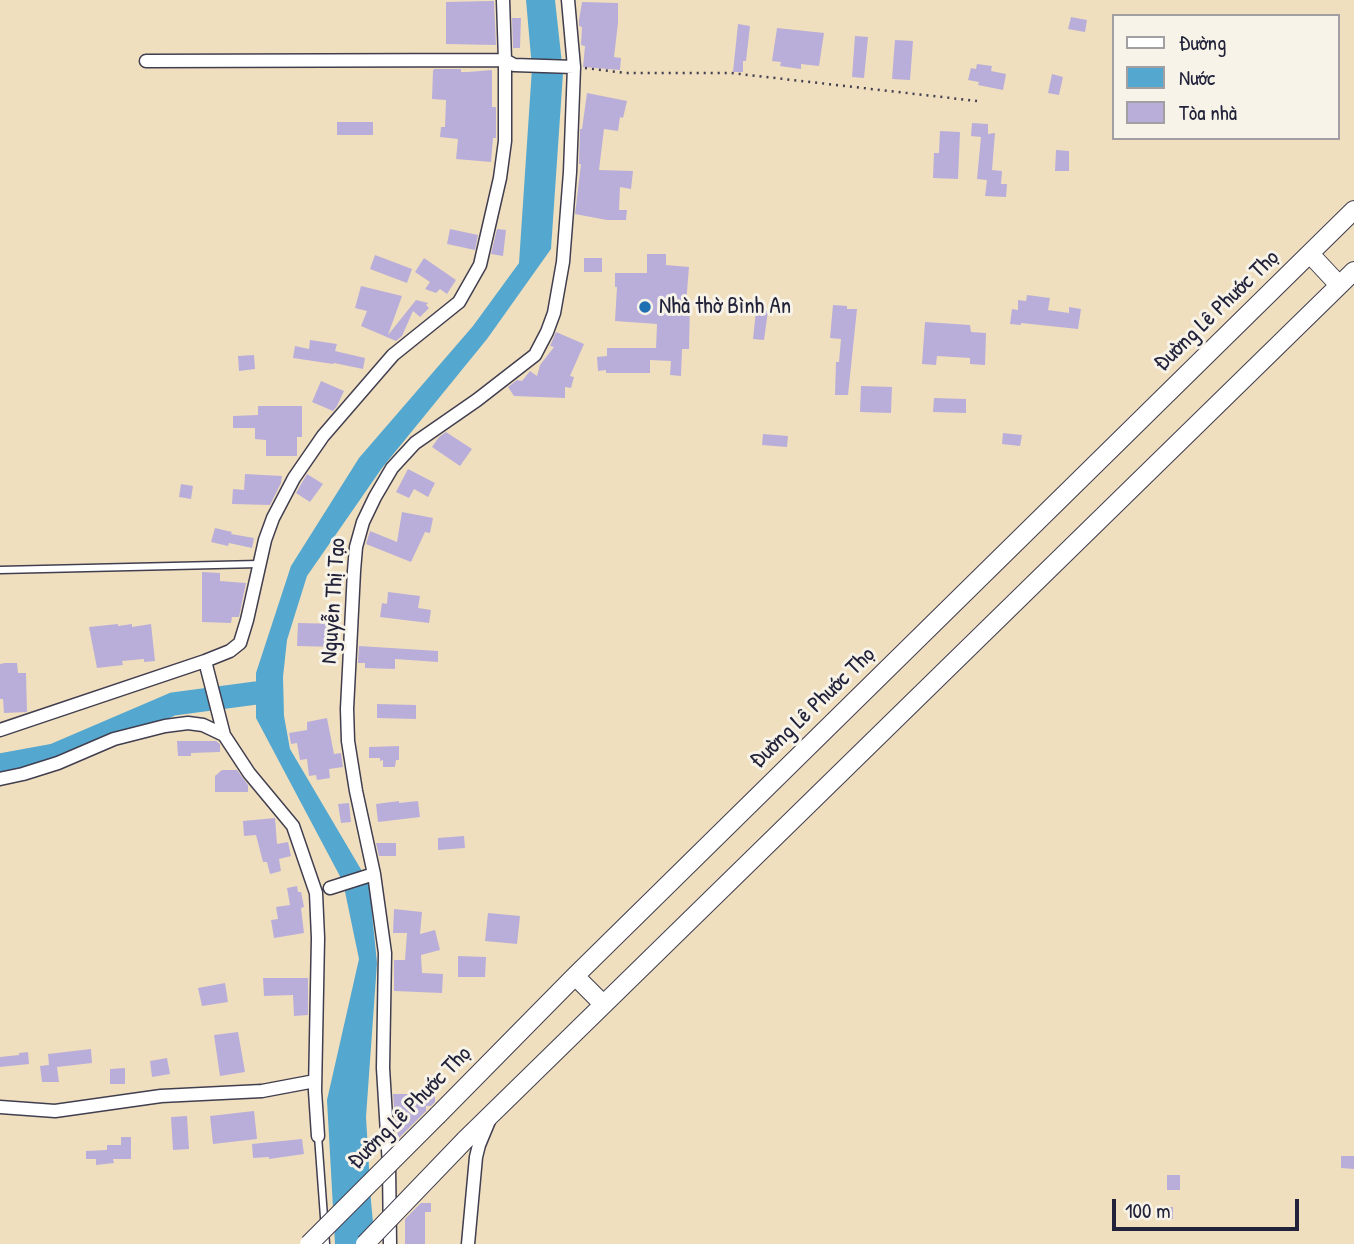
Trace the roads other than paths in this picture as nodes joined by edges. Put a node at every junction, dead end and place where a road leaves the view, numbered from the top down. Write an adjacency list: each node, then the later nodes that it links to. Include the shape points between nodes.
1 (503, 0): 4 (street)
2 (568, 0): 5 (street, Nguyễn Thị Tạo)
3 (146, 61): 4 (street)
4 (510, 63): 5 (street); 10 (street, via 500,178 481,265 459,302 393,355 323,436 283,497)
5 (569, 67): 16 (street, Nguyễn Thị Tạo, via 565,247 547,332 535,355 415,443 374,497 359,534 352,599 348,741)
6 (1354, 210): 7 (street, Đường Lê Phước Thọ)
7 (1310, 254): 9 (street); 19 (street, Đường Lê Phước Thọ)
8 (1354, 271): 9 (street)
9 (1339, 285): 20 (street)
10 (259, 564): 11 (lane); 12 (street, via 240,643)
11 (0, 570)
12 (207, 666): 13 (street); 14 (street)
13 (0, 730)
14 (223, 730): 15 (street, via 188,723 165,726); 18 (street, via 249,773 293,826)
15 (0, 779)
16 (371, 875): 17 (street); 28 (street, Nguyễn Thị Tạo, via 385,953 383,1068)
17 (330, 888): 18 (lane)
18 (316, 893): 21 (street)
19 (575, 976): 20 (street); 25 (street, Đường Lê Phước Thọ, bridge)
20 (603, 1004): 23 (street)
21 (315, 1081): 22 (street, via 262,1091 161,1096 55,1111); 24 (street)
22 (0, 1107)
23 (495, 1109): 27 (street, bridge); 29 (street, via 476,1157)
24 (318, 1136): 26 (lane)
25 (309, 1244)
26 (326, 1244)
27 (365, 1244)
28 (390, 1244)
29 (468, 1244)

